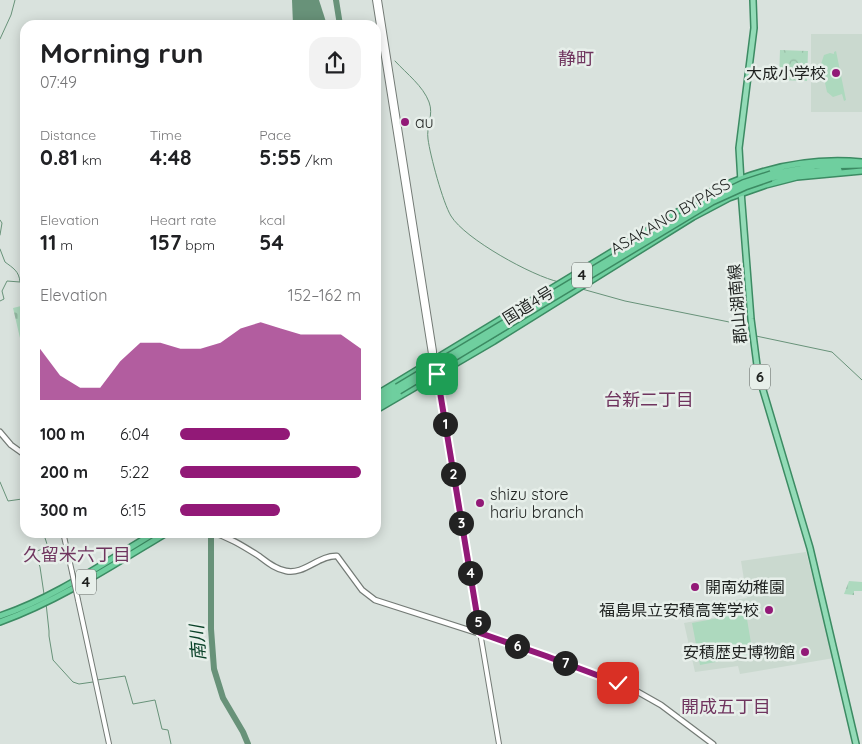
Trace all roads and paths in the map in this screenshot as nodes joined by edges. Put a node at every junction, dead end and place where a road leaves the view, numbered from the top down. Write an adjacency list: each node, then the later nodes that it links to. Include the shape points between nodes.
1 (377, 0): 3 (street)
2 (753, 0): 8 (main road, 郡山湖南線 / 6, via 754,28 739,148)
3 (380, 20)
4 (381, 27): 10 (street, via 418,280 430,354)
5 (862, 164): 7 (highway, ASAKANO BYPASS / 4, via 815,166); 8 (highway, via 837,160 797,164)
6 (862, 171): 7 (highway, ASAKANO BYPASS / 4, via 815,170); 9 (highway, via 797,177)
7 (771, 176): 12 (highway, ASAKANO BYPASS / 4, bridge, via 744,183 710,199)
8 (740, 178): 9 (main road, 郡山湖南線 / 6); 10 (highway, 4, via 714,190)
9 (741, 194): 11 (highway, 国道4号 / 4, via 693,217); 29 (main road, 郡山湖南線 / 6, via 750,319 758,373 810,548)
10 (434, 360): 11 (street); 13 (highway, 4)
11 (437, 374): 16 (highway, 4); 25 (street)
12 (398, 389): 14 (highway, ASAKANO BYPASS / 4); 15 (highway, ASAKANO BYPASS / 4)
13 (381, 392)
14 (381, 397)
15 (381, 401)
16 (381, 407)
17 (0, 432): 18 (main road)
18 (20, 451)
19 (64, 538): 26 (street, bridge)
20 (148, 538): 23 (highway, 4, via 36,602)
21 (158, 538): 24 (highway, 4, via 82,585)
22 (227, 538): 25 (main road, via 284,571 298,570 336,556 362,590 374,599)
23 (0, 616)
24 (0, 622)
25 (480, 633): 27 (street); 28 (main road, via 638,692)
26 (108, 744)
27 (499, 744)
28 (713, 744)
29 (856, 744)

